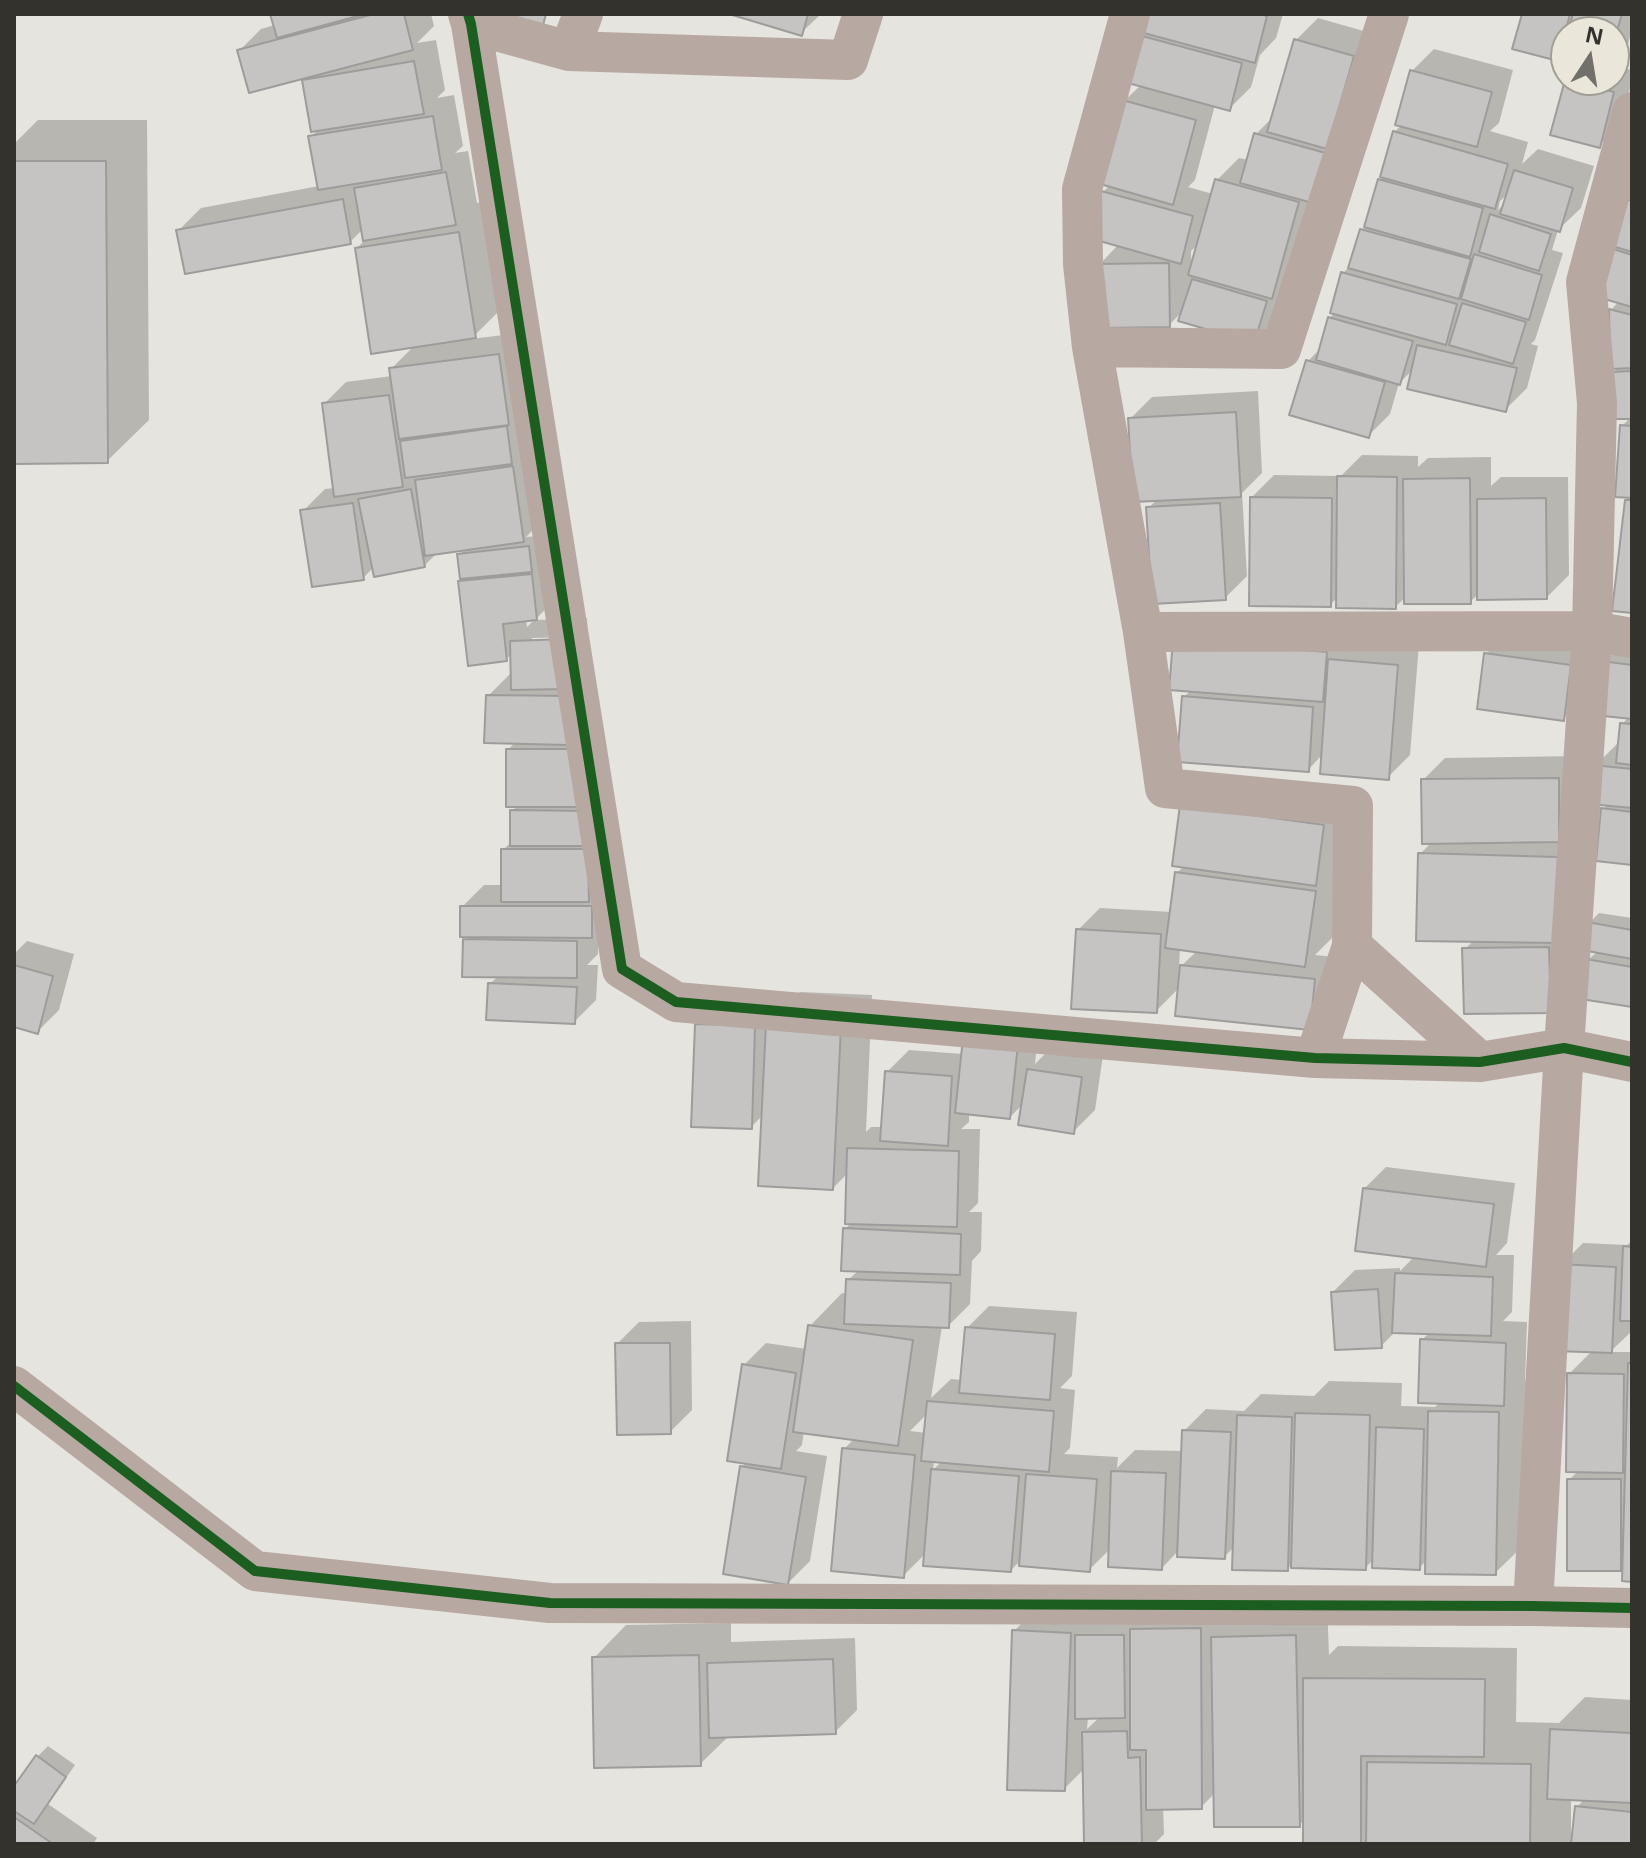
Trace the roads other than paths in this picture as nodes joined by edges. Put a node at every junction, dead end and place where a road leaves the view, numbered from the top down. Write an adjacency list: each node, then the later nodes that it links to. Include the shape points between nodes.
1 (583, 14): 6 (street)
2 (863, 14): 6 (street, via 848,60)
3 (1130, 14): 8 (street, via 1082,189)
4 (1389, 14): 8 (street, via 1281,349)
5 (470, 19): 6 (street); 14 (street, via 622,969 676,1002)
6 (569, 51)
7 (1632, 112): 9 (street, via 1586,282 1597,403)
8 (1092, 347): 10 (street)
9 (1592, 631): 10 (street); 11 (street); 13 (street)
10 (1143, 632): 12 (street, via 1165,788 1353,806)
11 (1632, 638)
12 (1352, 946): 14 (street); 15 (street)
13 (1564, 1048): 15 (street); 16 (street); 18 (street)
14 (1315, 1058): 15 (street)
15 (1480, 1062)
16 (1632, 1062)
17 (14, 1386): 18 (street, via 255,1571 550,1603)
18 (1533, 1606): 19 (street)
19 (1632, 1608)

